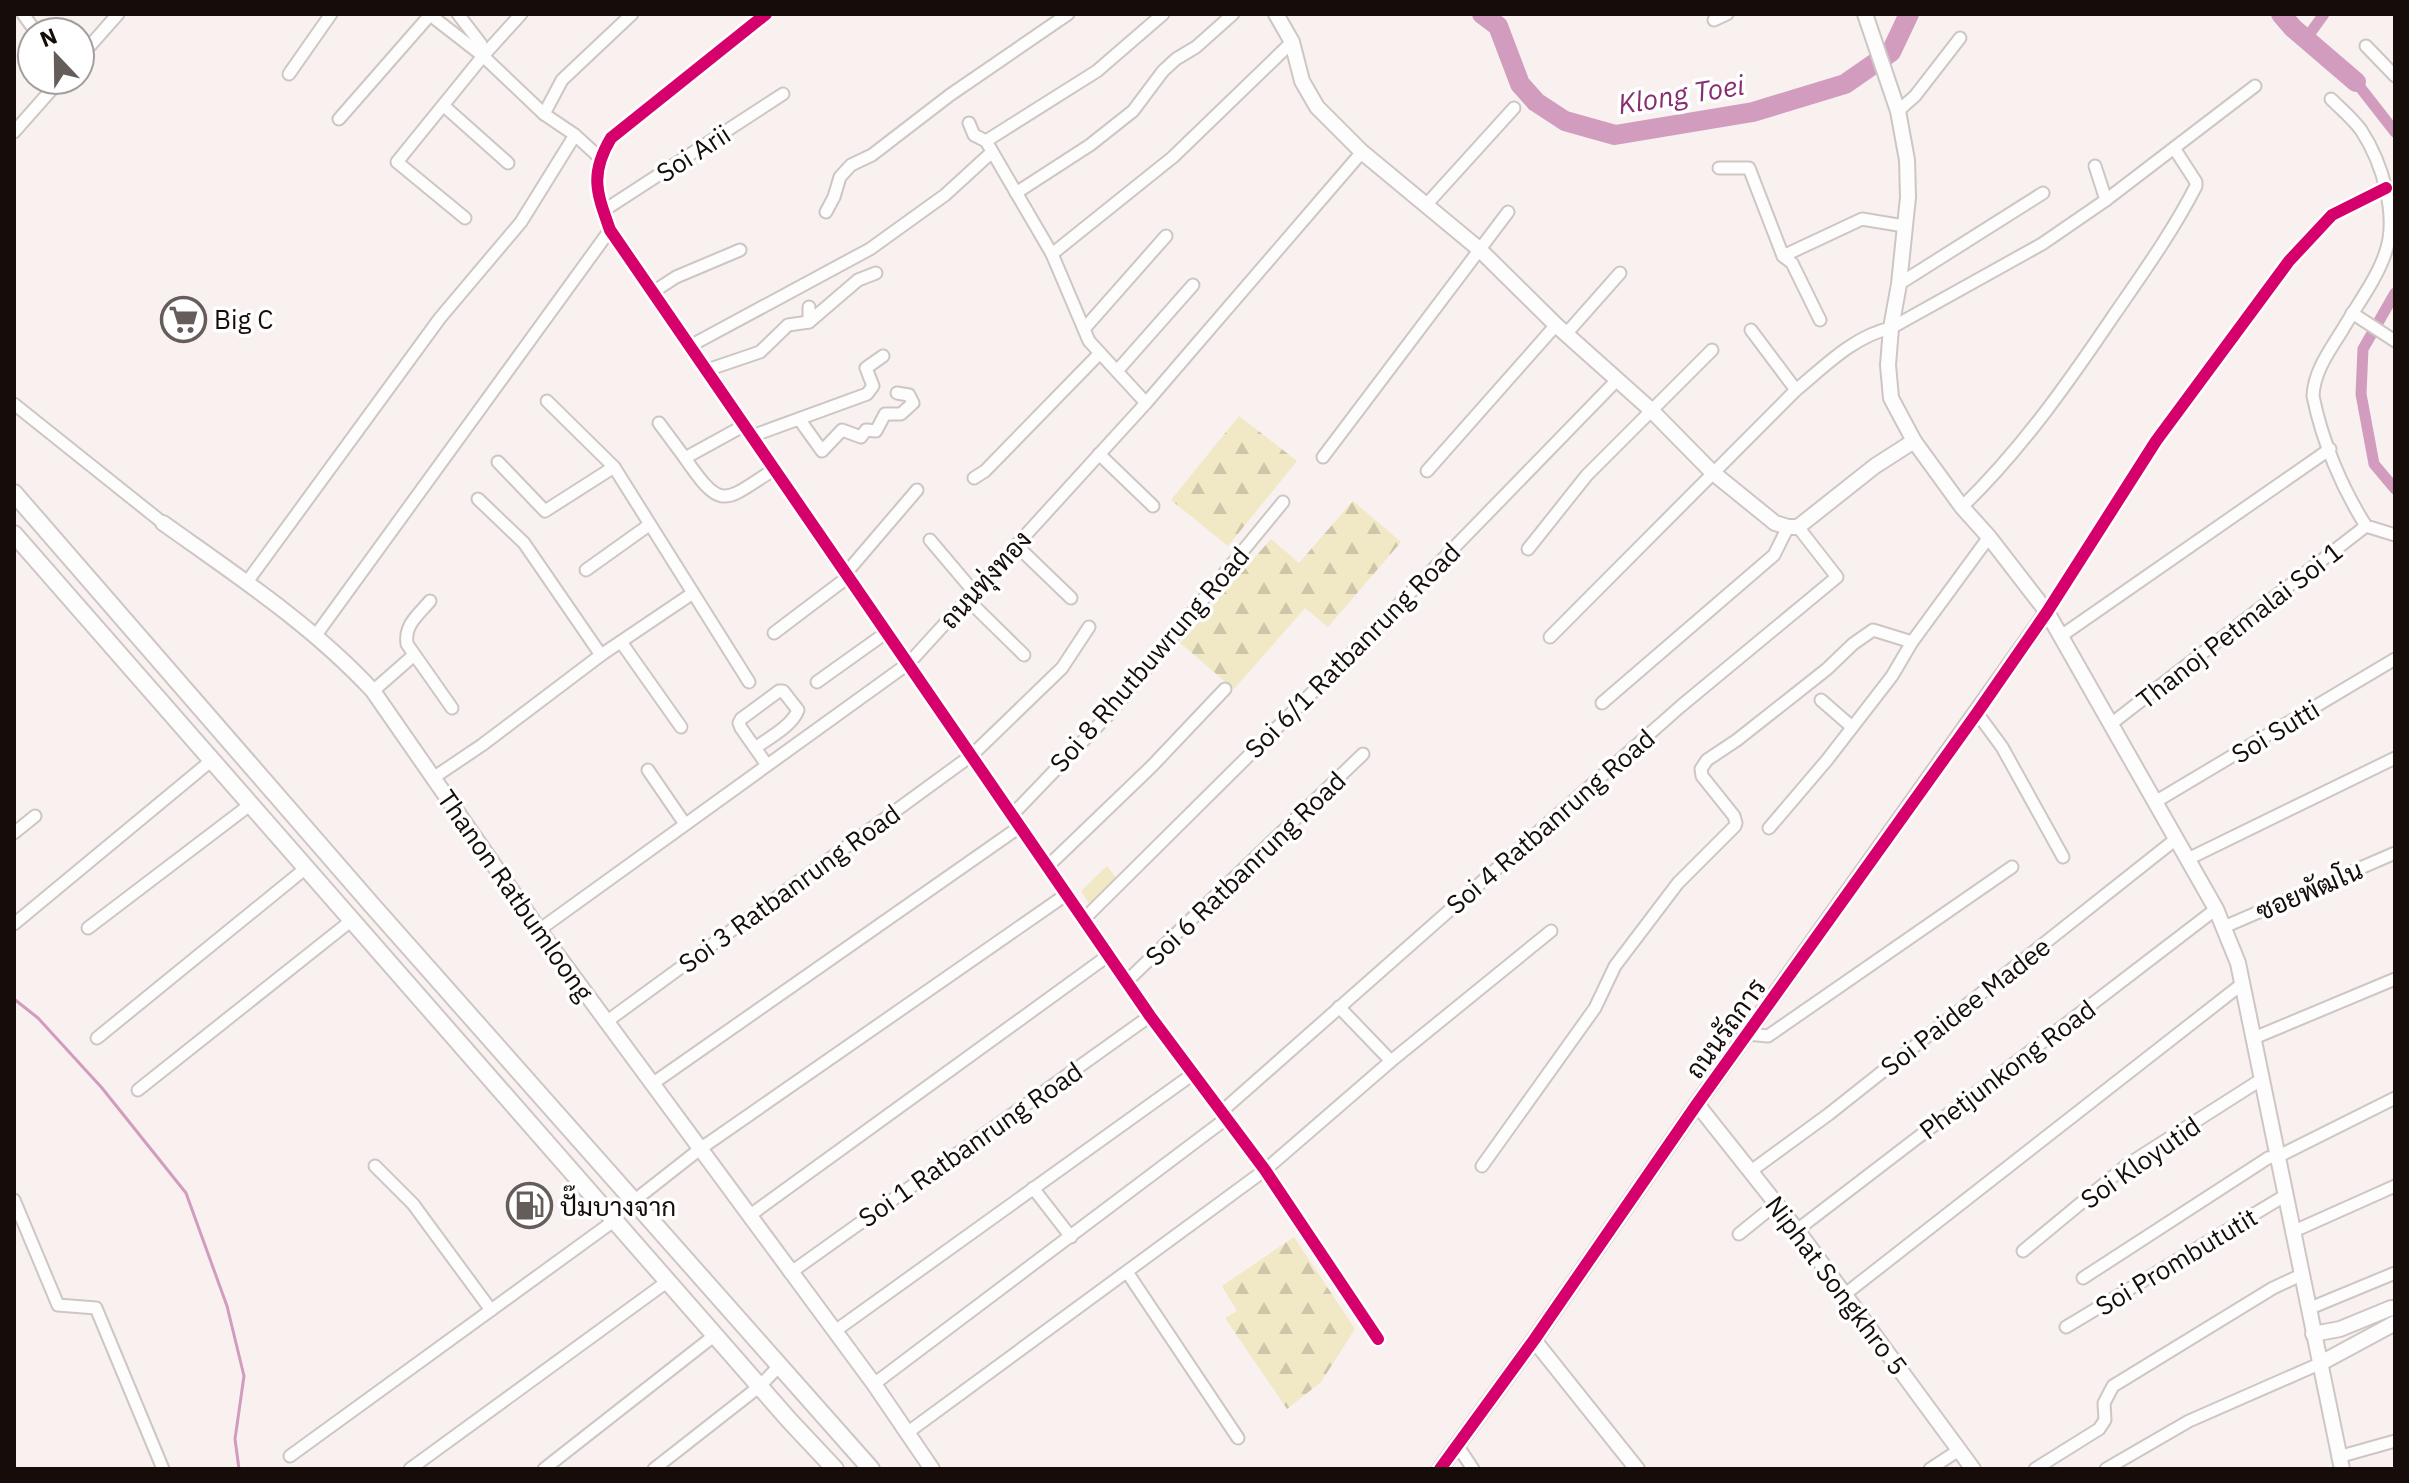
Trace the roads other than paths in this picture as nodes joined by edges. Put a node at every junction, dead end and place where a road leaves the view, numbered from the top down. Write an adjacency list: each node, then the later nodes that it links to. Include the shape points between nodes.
1 (118, 14): 16 (street)
2 (331, 14): 20 (street)
3 (429, 14): 19 (street); 30 (street)
4 (458, 14): 19 (street, via 481,44)
5 (521, 14): 19 (street)
6 (632, 14): 29 (street, via 562,80)
7 (766, 14): 37 (street, via 611,138)
8 (1068, 14): 47 (street, via 851,165 840,177)
9 (1163, 14): 34 (street, via 1097,71)
10 (1233, 14): 42 (street, via 1163,71 1133,111)
11 (1276, 14): 17 (street)
12 (1727, 14): 14 (street)
13 (1865, 14): 28 (street)
14 (1714, 20)
15 (1960, 38): 28 (street)
16 (96, 39)
17 (1292, 42): 36 (street, via 1302,81 1317,107); 55 (street, via 1173,157)
18 (2366, 46): 21 (street)
19 (483, 56): 26 (street); 29 (street)
20 (289, 74)
21 (2395, 76)
22 (2255, 86): 35 (street)
23 (783, 94): 46 (street, Soi Arii)
24 (46, 96): 32 (street)
25 (2331, 99): 41 (street, via 2359,128)
26 (444, 106): 38 (street); 49 (street, via 397,162)
27 (1514, 108): 45 (street)
28 (1898, 111): 50 (street, via 1907,160)
29 (544, 114): 33 (street)
30 (339, 119)
31 (969, 123): 34 (street, via 974,135)
32 (14, 132)
33 (575, 135): 37 (street); 117 (street, via 521,222 440,318)
34 (989, 146): 42 (street); 71 (street, via 945,195 870,249)
35 (2174, 148): 44 (street); 104 (street, via 2196,182 2180,217 2072,377 1995,475)
36 (1362, 152): 45 (street); 81 (street, ถนนทุ่งทอง)
37 (599, 157): 46 (street, via 597,193)
38 (508, 163)
39 (2095, 166): 44 (street)
40 (1719, 168): 56 (street, via 1749,168)
41 (2386, 188): 63 (street, via 2386,252); 122 (street, via 2332,215 2289,261 2156,441)
42 (1016, 193): 55 (street)
43 (2043, 193): 59 (street)
44 (2106, 200): 66 (street, via 2042,244)
45 (1426, 205): 53 (street)
46 (603, 211): 51 (street)
47 (826, 212)
48 (1508, 212): 53 (street)
49 (465, 218)
50 (1904, 226): 56 (street, via 1862,219); 59 (street)
51 (610, 230): 61 (street); 126 (street)
52 (1166, 236): 67 (street)
53 (1479, 249): 68 (street); 91 (street)
54 (740, 250): 61 (street)
55 (1052, 254): 67 (street)
56 (1783, 256): 64 (street, via 1792,263)
57 (876, 273): 65 (street, via 858,280)
58 (1620, 273): 68 (street)
59 (1899, 284): 66 (street)
60 (1193, 285): 76 (street)
61 (653, 292): 71 (street)
62 (809, 307): 65 (street)
63 (2356, 315): 70 (street); 89 (street, via 2322,363 2313,388)
64 (1820, 320)
65 (809, 322): 75 (street, via 788,325 760,352)
66 (1891, 328): 78 (street, via 1857,341); 88 (street, via 1891,398)
67 (1084, 329): 73 (street)
68 (1561, 329): 77 (street); 96 (street)
69 (1751, 330): 78 (street)
70 (2395, 341)
71 (690, 346): 75 (street)
72 (1712, 350): 83 (street)
73 (1100, 353): 76 (street); 98 (street)
74 (883, 356): 84 (street, via 866,368 873,386 867,394)
75 (707, 370): 86 (street)
76 (1117, 371): 81 (street)
77 (1617, 380): 83 (street); 173 (street, Soi 6/1 Ratbanrung Road)
78 (1796, 390): 97 (street)
79 (897, 393): 84 (street, via 909,395 913,403 901,414 885,414 876,431 866,430 861,437 842,430 822,451)
80 (547, 401): 94 (street)
81 (1146, 403): 90 (street, ถนนทุ่งทอง)
82 (14, 404): 105 (street, Thanon Ratbumloong)
83 (1650, 409): 97 (street); 114 (street, via 1587,475)
84 (799, 419): 87 (street)
85 (659, 423): 92 (street)
86 (745, 425): 87 (street); 92 (street)
87 (752, 436): 95 (street)
88 (1914, 441): 104 (street); 108 (street)
89 (2330, 449): 107 (street); 127 (street)
90 (1099, 454): 103 (street); 113 (street, ถนนทุ่งทอง)
91 (1323, 457)
92 (685, 458): 95 (street, via 719,497 730,497)
93 (498, 462): 94 (street, via 545,511)
94 (614, 467): 106 (street)
95 (775, 469): 116 (street)
96 (1427, 471)
97 (1712, 472): 108 (street, via 1775,523); 128 (street)
98 (974, 478)
99 (917, 490): 116 (street)
100 (14, 493): 171 (main road)
101 (478, 499): 132 (street, via 524,543)
102 (1283, 502): 157 (street, Soi 8 Rhutbuwrung Road, via 1110,713)
103 (1153, 506)
104 (1962, 507): 111 (street)
105 (163, 523): 117 (street, Thanon Ratbumloong)
106 (649, 525): 115 (street); 118 (street)
107 (2366, 526): 110 (street); 144 (street, Thanoj Petmalai Soi 1)
108 (1793, 527): 141 (street, via 1774,555); 184 (street, Soi 4 Ratbanrung Road, via 1837,577 1681,706)
109 (14, 534): 151 (main road)
110 (2395, 535)
111 (1989, 537): 122 (street); 130 (street)
112 (930, 540): 119 (street)
113 (1016, 545): 119 (street, ถนนทุ่งทอง); 120 (street)
114 (1528, 549)
115 (586, 570)
116 (847, 575): 124 (street); 125 (street)
117 (247, 582): 126 (street, Thanon Ratbumloong)
118 (693, 593): 129 (street); 136 (street)
119 (970, 595): 133 (street); 135 (street, ถนนทุ่งทอง)
120 (1071, 598)
121 (430, 601): 131 (street, via 408,628 407,644)
122 (2047, 612): 127 (street); 143 (street, ถนนรัถการ)
123 (1089, 627): 149 (street, Soi 3 Ratbanrung Road, via 1062,668)
124 (887, 632): 135 (street); 137 (street)
125 (774, 633)
126 (316, 635): 139 (street, Thanon Ratbumloong)
127 (2061, 636): 144 (street)
128 (1550, 637)
129 (621, 642): 132 (street); 145 (street)
130 (1912, 642): 146 (street); 201 (street, via 1873,630 1707,760 1702,776 1734,816 1735,826 1678,883 1615,966 1595,1008)
131 (414, 655): 139 (street); 142 (street)
132 (601, 655): 154 (street)
133 (1024, 655)
134 (2395, 659): 155 (street, Soi Sutti)
135 (909, 663): 149 (street); 152 (street, ถนนทุ่งทอง)
136 (749, 682)
137 (817, 682)
138 (1225, 689): 167 (street)
139 (373, 691): 154 (street, Thanon Ratbumloong)
140 (1821, 700): 146 (street)
141 (1602, 703)
142 (452, 708)
143 (1977, 713): 165 (street, via 2002,747); 187 (street, ถนนรัถการ)
144 (2111, 724): 155 (street)
145 (681, 727)
146 (1852, 727): 161 (street)
147 (755, 748): 147 (street, via 740,721 783,691 797,713); 152 (street)
148 (1363, 754): 182 (street, Soi 6 Ratbanrung Road)
149 (972, 755): 157 (street); 186 (street, Soi 3 Ratbanrung Road)
150 (2395, 758): 166 (street)
151 (212, 760): 156 (main road); 175 (street)
152 (767, 765): 159 (street, ถนนทุ่งทอง)
153 (648, 770): 159 (street)
154 (433, 778): 178 (street, Thanon Ratbumloong)
155 (2155, 802): 163 (street)
156 (251, 804): 169 (main road); 177 (street)
157 (1013, 814): 160 (street)
158 (35, 816): 162 (street)
159 (685, 824): 178 (street, ถนนทุ่งทอง)
160 (1021, 826): 167 (street); 193 (street)
161 (1769, 828)
162 (14, 833)
163 (2176, 839): 166 (street); 203 (street, Soi Paidee Madee)
164 (2395, 853): 176 (street, ซอยพัฒโน)
165 (2063, 857)
166 (2188, 859): 172 (street)
167 (1048, 866): 170 (street)
168 (2012, 867): 187 (street, via 1768,1036)
169 (306, 868): 174 (main road); 188 (street)
170 (1067, 894): 173 (street); 198 (street)
171 (371, 904): 174 (main road); 208 (main road)
172 (2216, 909): 176 (street); 212 (street, Phetjunkong Road)
173 (1084, 919): 180 (street)
174 (352, 920): 194 (street); 211 (main road)
175 (14, 924)
176 (2224, 927): 183 (street)
177 (88, 928)
178 (539, 930): 186 (street, Thanon Ratbumloong)
179 (1551, 931): 190 (street)
180 (1109, 955): 182 (street); 210 (street)
181 (2395, 979): 189 (street)
182 (1127, 981): 185 (street)
183 (2242, 984): 189 (street); 223 (street)
184 (1339, 1007): 190 (street); 197 (street, Soi 4 Ratbanrung Road)
185 (1150, 1016): 191 (street); 218 (street, Soi 1 Ratbanrung Road)
186 (606, 1022): 193 (street, Thanon Ratbumloong)
187 (1747, 1034): 196 (street, ถนนรัถการ)
188 (97, 1038)
189 (2254, 1038): 192 (street)
190 (1391, 1061): 202 (street)
191 (1193, 1074): 197 (street); 205 (street)
192 (2262, 1079): 199 (street); 216 (street, Soi Kloyutid, via 2127,1165)
193 (652, 1084): 198 (street, Thanon Ratbumloong)
194 (138, 1090)
195 (2395, 1098): 199 (street)
196 (1697, 1104): 203 (street, Niphat Songkhro 5); 233 (street, ถนนรัถการ)
197 (1224, 1115): 202 (street); 215 (street, Soi 4 Ratbanrung Road)
198 (700, 1149): 208 (street); 210 (street, Thanon Ratbumloong)
199 (2279, 1156): 206 (street); 221 (street, via 2245,1172)
200 (375, 1166): 226 (street, via 413,1204)
201 (1482, 1166)
202 (1265, 1170): 217 (street); 232 (street)
203 (1751, 1171): 209 (street, Niphat Songkhro 5)
204 (2395, 1186): 213 (street)
205 (1033, 1188): 215 (street); 229 (street)
206 (2286, 1195): 213 (street); 228 (street, Soi Prombututit)
207 (14, 1200): 245 (street, via 58,1305 96,1308)
208 (635, 1200): 235 (main road)
209 (1776, 1204): 212 (street, Niphat Songkhro 5); 214 (street)
210 (749, 1216): 218 (street, Thanon Ratbumloong)
211 (615, 1220): 222 (main road); 226 (street)
212 (1797, 1230): 223 (street, Niphat Songkhro 5)
213 (2292, 1232): 220 (street)
214 (1739, 1234)
215 (1071, 1237): 236 (street, Soi 4 Ratbanrung Road)
216 (2023, 1251)
217 (1127, 1272): 238 (street); 239 (street)
218 (790, 1273): 229 (street, Thanon Ratbumloong)
219 (2395, 1273): 224 (street)
220 (2301, 1275): 224 (street); 257 (street, via 2113,1386 2099,1429)
221 (2083, 1278)
222 (668, 1281): 231 (main road); 246 (street)
223 (1844, 1295): 242 (street, Niphat Songkhro 5)
224 (2308, 1309): 230 (street)
225 (2395, 1309): 230 (street)
226 (491, 1310): 243 (street)
227 (2395, 1323): 234 (street)
228 (2066, 1327)
229 (835, 1331): 236 (street, Thanon Ratbumloong)
230 (2313, 1334): 234 (street)
231 (715, 1335): 237 (main road); 247 (street)
232 (1378, 1339)
233 (1534, 1340): 241 (street, ถนนรัถการ); 254 (street)
234 (2319, 1364): 244 (street); 258 (street, via 2189,1421)
235 (779, 1366): 237 (street); 250 (main road)
236 (874, 1384): 238 (street, Thanon Ratbumloong)
237 (760, 1386): 248 (street); 249 (main road)
238 (907, 1433): 251 (street, Thanon Ratbumloong)
239 (1238, 1438)
240 (2395, 1441): 244 (street)
241 (1457, 1445): 252 (street, ถนนรัถการ); 253 (street)
242 (1959, 1450): 255 (street); 256 (street, Niphat Songkhro 5)
243 (290, 1456)
244 (2340, 1463)
245 (163, 1469)
246 (410, 1469)
247 (544, 1469)
248 (654, 1469)
249 (835, 1469)
250 (871, 1469)
251 (932, 1469)
252 (1440, 1469)
253 (1473, 1469)
254 (1637, 1469)
255 (1930, 1469)
256 (1973, 1469)
257 (2035, 1469)
258 (2106, 1469)

